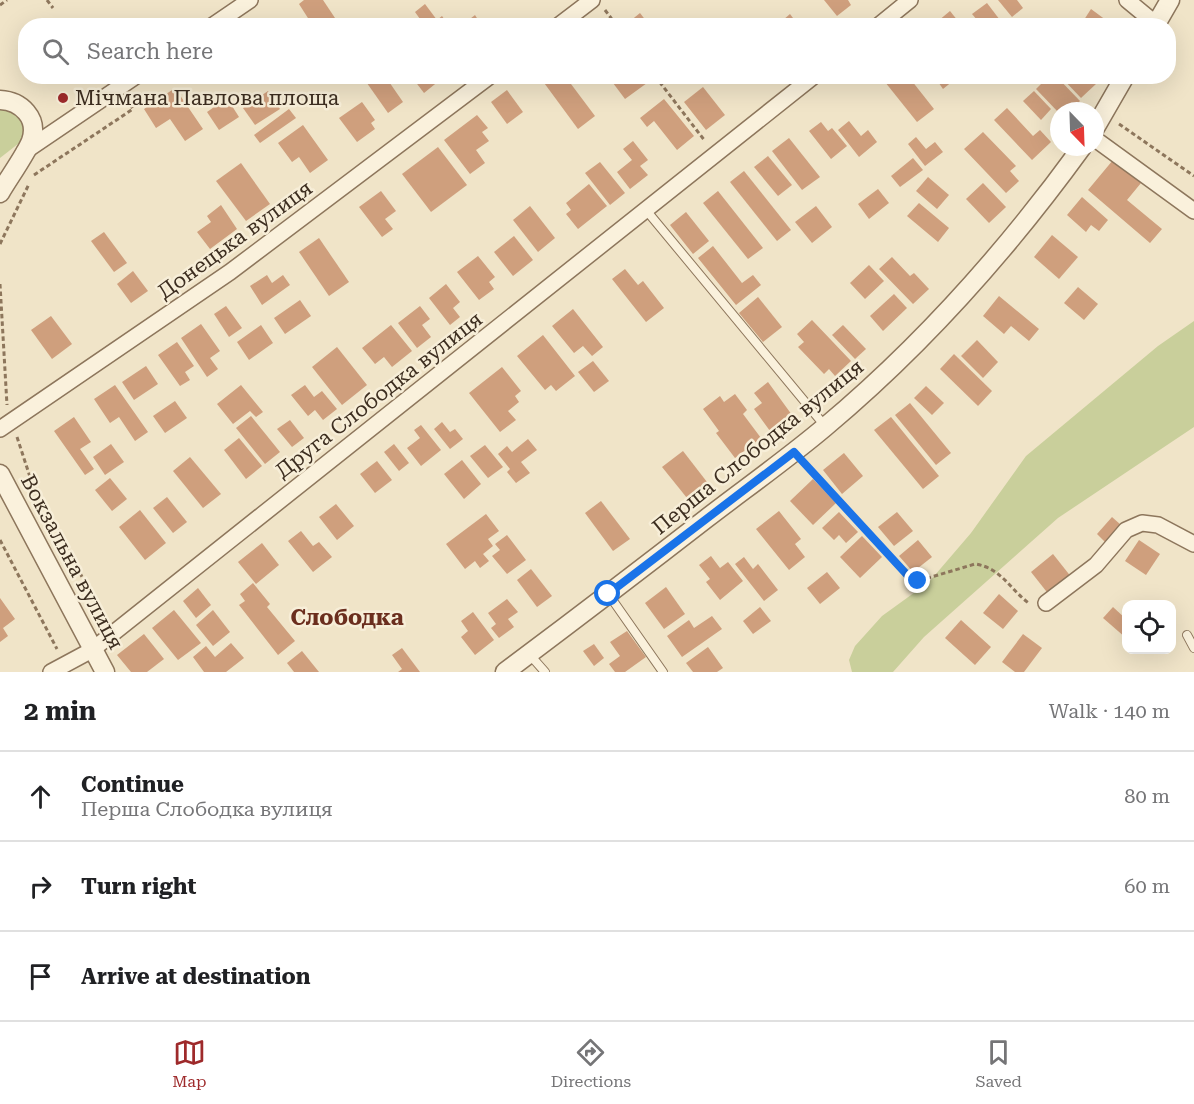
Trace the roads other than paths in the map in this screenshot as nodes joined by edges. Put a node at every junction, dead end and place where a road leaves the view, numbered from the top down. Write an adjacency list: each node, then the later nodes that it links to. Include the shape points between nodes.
1 (250, 0): 6 (street)
2 (910, 0): 8 (street)
3 (1127, 0): 9 (street)
4 (1170, 0): 10 (street)
5 (598, 4): 7 (street)
6 (224, 18)
7 (573, 18)
8 (888, 18)
9 (1148, 18)
10 (1160, 18)
11 (124, 84): 18 (street)
12 (479, 84): 27 (street, Донецька вулиця, via 230,272)
13 (804, 84): 24 (street, Друга Слободка вулиця)
14 (1120, 84): 16 (street)
15 (0, 100): 17 (street, via 12,101)
16 (1104, 112)
17 (30, 117): 18 (street); 20 (street, via 31,142)
18 (45, 138): 20 (street)
19 (1104, 146): 25 (street)
20 (23, 152): 22 (street); 23 (street)
21 (1075, 156): 26 (street, Перша Слободка вулиця, via 1042,202 935,325)
22 (0, 168)
23 (0, 193)
24 (646, 210): 26 (lane); 34 (street, Друга Слободка вулиця)
25 (1194, 211)
26 (825, 427): 30 (street, Перша Слободка вулиця)
27 (0, 429)
28 (0, 474): 34 (street, Вокзальна вулиця)
29 (1194, 544): 31 (street, via 1158,525 1142,523 1126,530 1096,565)
30 (608, 594): 35 (street, Перша Слободка вулиця); 40 (lane)
31 (1046, 603)
32 (1187, 635): 33 (lane)
33 (1194, 648)
34 (92, 650): 36 (street, Друга Слободка вулиця); 37 (street, Вокзальна вулиця)
35 (529, 654): 38 (street, Перша Слободка вулиця); 39 (lane)
36 (58, 668)
37 (105, 672)
38 (505, 672)
39 (545, 672)
40 (663, 672)

